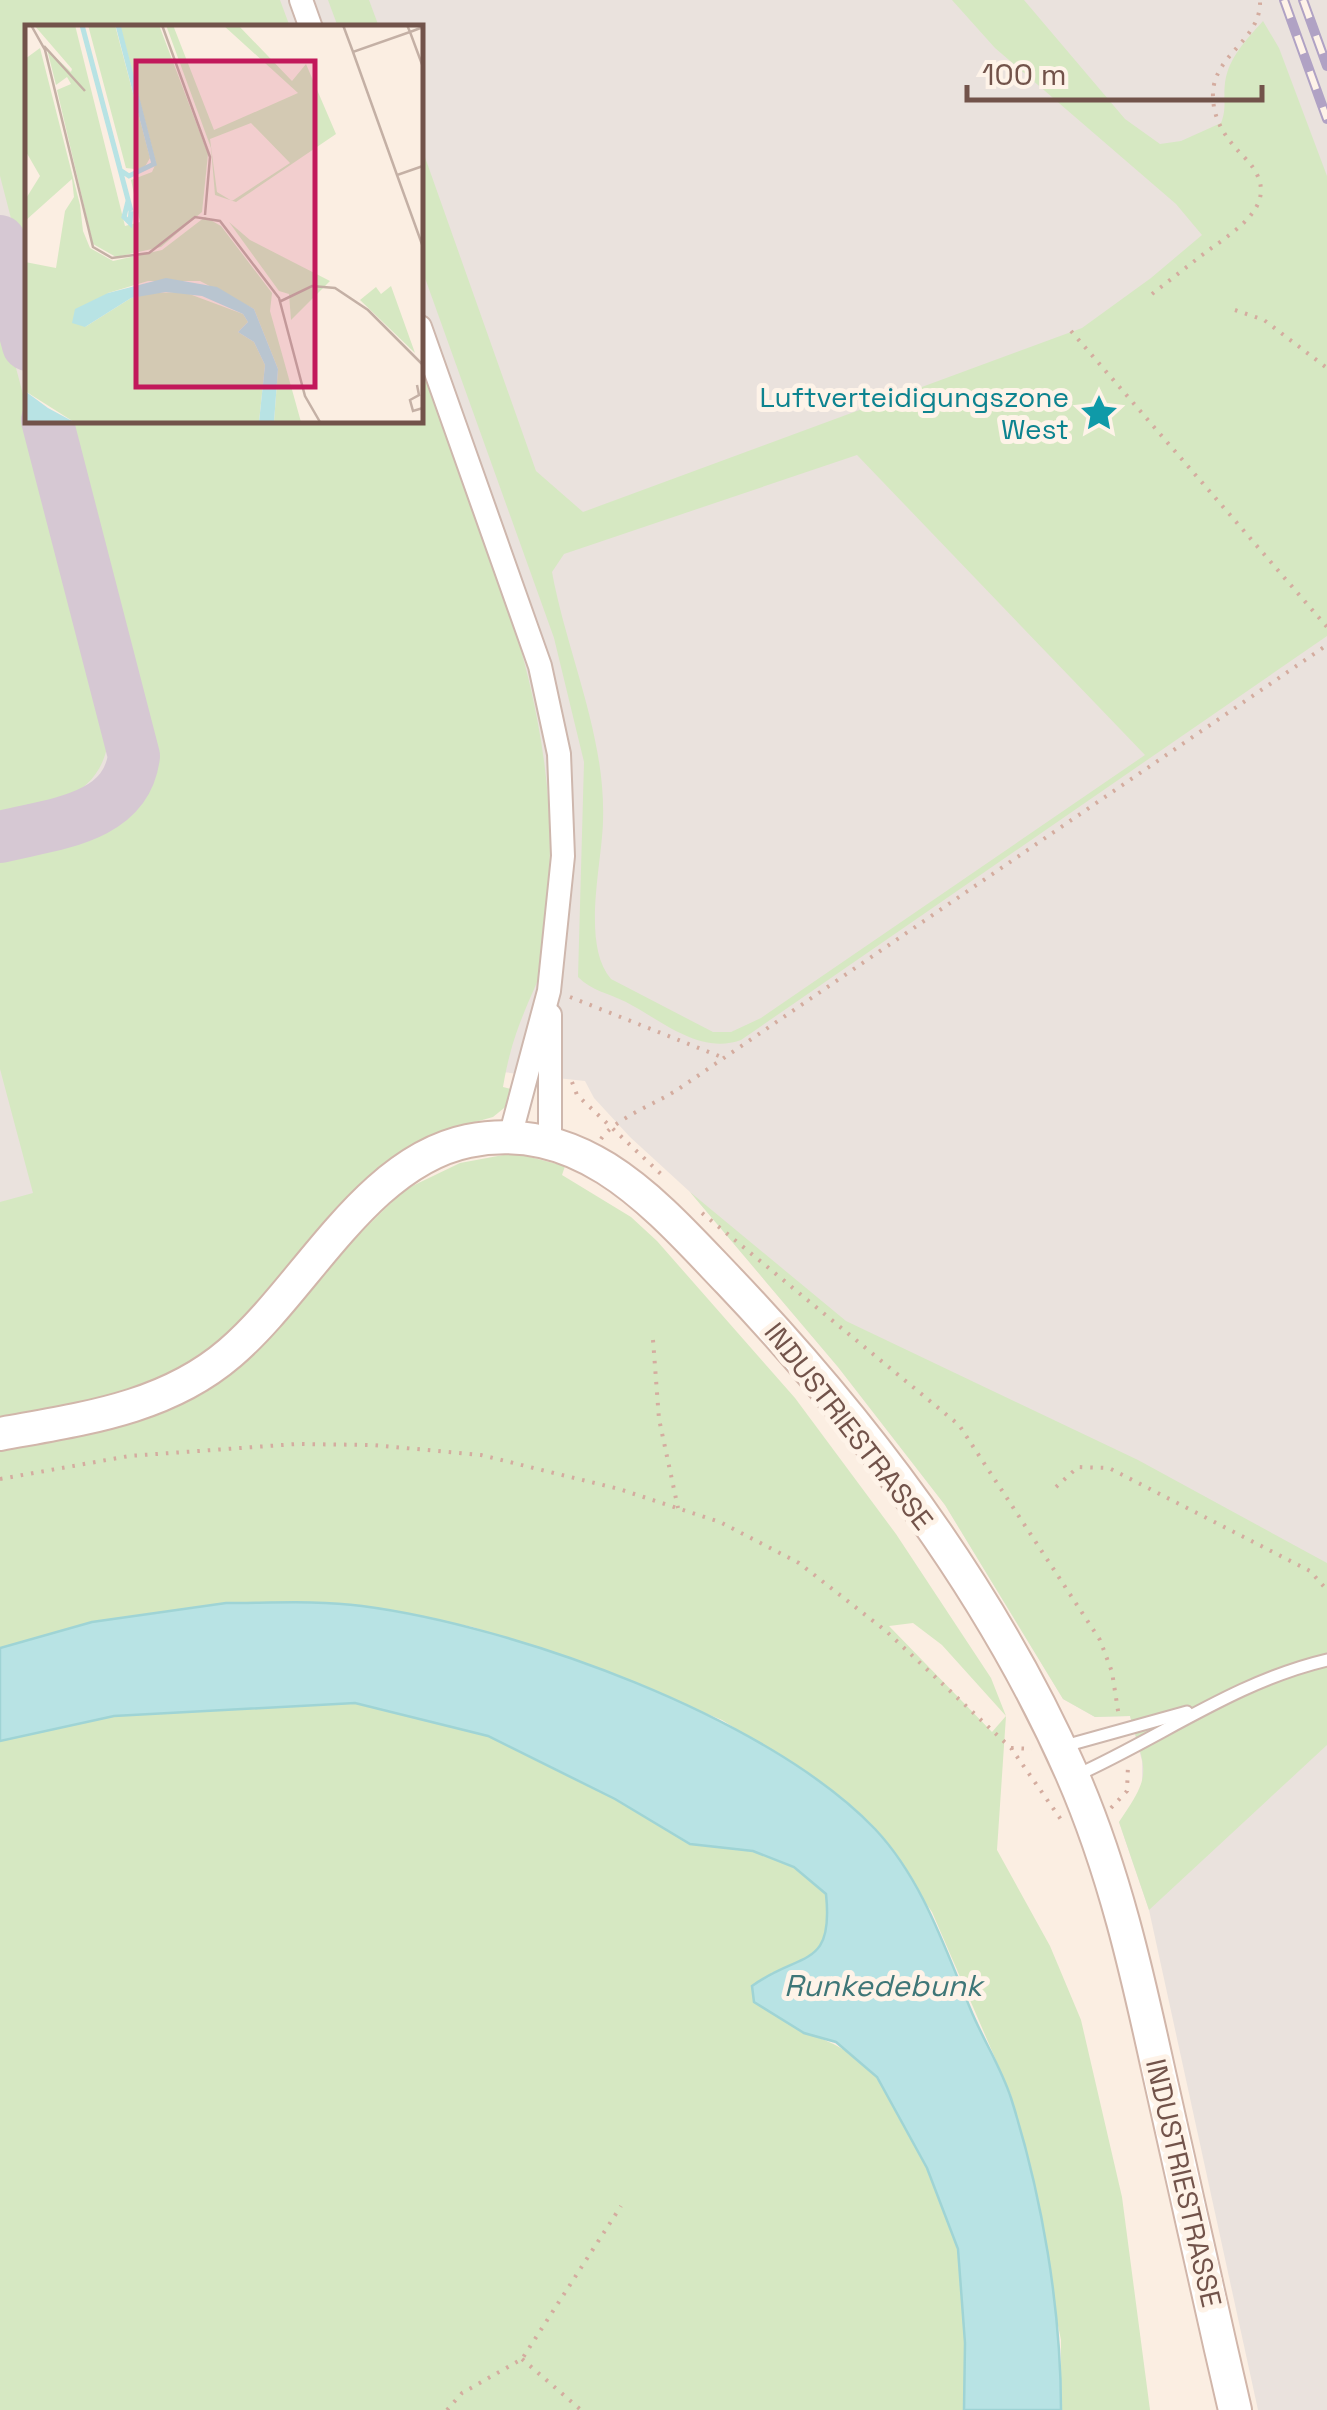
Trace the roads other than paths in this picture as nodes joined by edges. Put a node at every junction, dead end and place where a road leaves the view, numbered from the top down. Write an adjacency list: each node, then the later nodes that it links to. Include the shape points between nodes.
1 (301, 0): 2 (street)
2 (310, 25)
3 (422, 333): 4 (street, via 540,666 559,754 564,856)
4 (549, 991): 5 (street); 6 (street)
5 (510, 1137): 6 (street, INDUSTRIESTRASSE); 7 (street, INDUSTRIESTRASSE, via 438,1149 407,1168 350,1220 266,1318 198,1376 130,1408)
6 (550, 1142): 10 (street, INDUSTRIESTRASSE, via 625,1178 791,1346 975,1595)
7 (0, 1434)
8 (1327, 1660): 9 (lane)
9 (1201, 1708): 10 (lane); 10 (lane, via 1126,1752)
10 (1049, 1753): 11 (street, INDUSTRIESTRASSE, via 1133,1954)
11 (1235, 2410)

